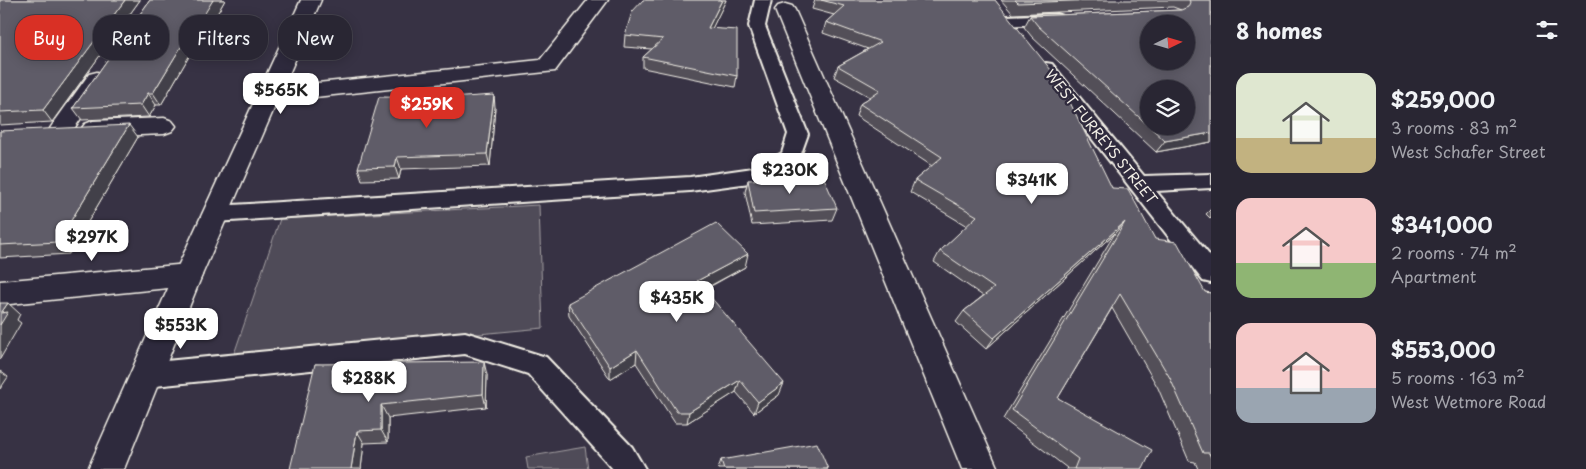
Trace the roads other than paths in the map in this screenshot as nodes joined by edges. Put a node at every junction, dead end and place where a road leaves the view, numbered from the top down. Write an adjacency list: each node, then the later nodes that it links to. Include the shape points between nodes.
1 (311, 0): 6 (street)
2 (598, 0): 6 (street, via 547,66)
3 (774, 5): 10 (lane, via 757,26 798,134 791,157 757,175 690,184); 17 (street)
4 (1076, 18): 9 (lane, WEST FURREYS STREET, via 1014,28)
5 (106, 65): 7 (street, via 52,131)
6 (269, 95): 10 (street)
7 (164, 126)
8 (1211, 181): 9 (lane)
9 (1139, 184): 11 (lane, WEST FURREYS STREET)
10 (216, 214): 12 (street)
11 (1211, 274)
12 (188, 275): 13 (street); 14 (street)
13 (0, 293)
14 (145, 375): 15 (street); 16 (lane, via 465,343 537,365)
15 (106, 469)
16 (630, 469)
17 (980, 469)

